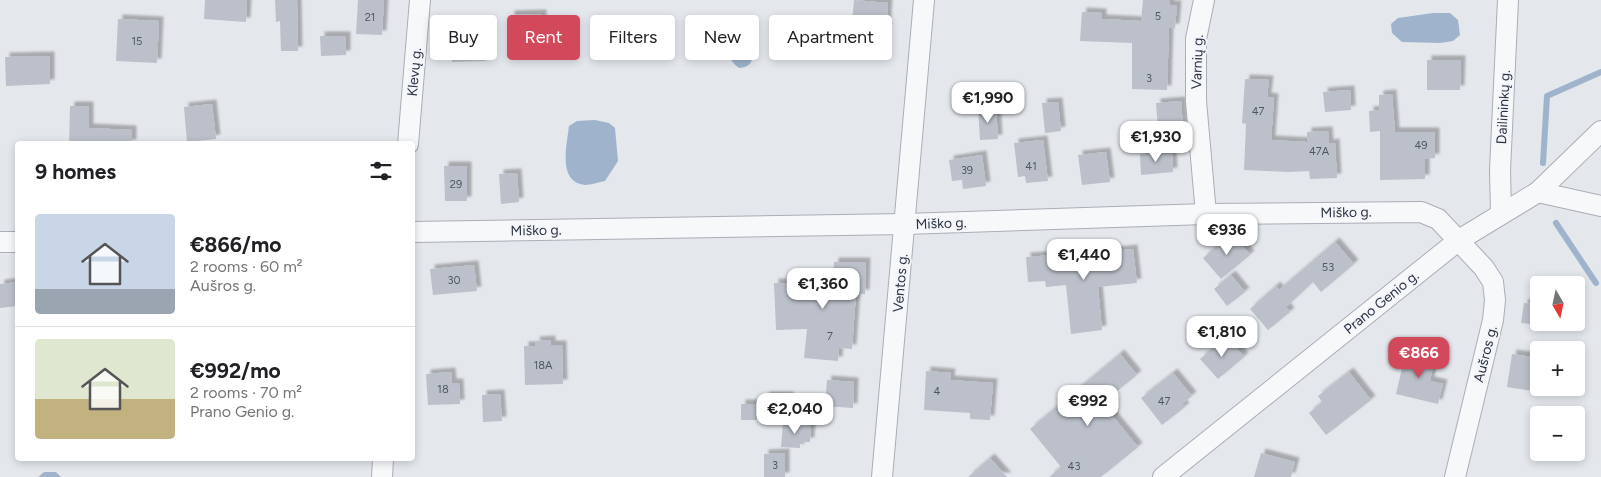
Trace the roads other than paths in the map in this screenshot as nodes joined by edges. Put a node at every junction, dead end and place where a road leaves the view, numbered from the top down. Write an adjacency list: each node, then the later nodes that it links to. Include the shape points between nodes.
1 (420, 0): 6 (street, Klevų g.)
2 (924, 0): 11 (street, Ventos g.)
3 (1204, 0): 10 (street, Varnių g., via 1196,39 1196,101)
4 (1508, 0): 9 (street, Dailininkų g.)
5 (1601, 131): 7 (street, Prano Genio g.)
6 (408, 141)
7 (1538, 192): 8 (street); 9 (street, Prano Genio g.)
8 (1601, 206)
9 (1501, 213): 13 (street, Prano Genio g.)
10 (1206, 214): 11 (street, Miško g.); 13 (street, Miško g., via 1421,212 1438,219)
11 (905, 224): 12 (street, Miško g.); 19 (street, Ventos g.)
12 (415, 232)
13 (1459, 240): 17 (street, Prano Genio g.); 20 (street, Aušros g., via 1489,275 1496,300)
14 (0, 242): 15 (street)
15 (15, 242)
16 (383, 461): 18 (street)
17 (1172, 474)
18 (382, 477)
19 (882, 477)
20 (1455, 477)

